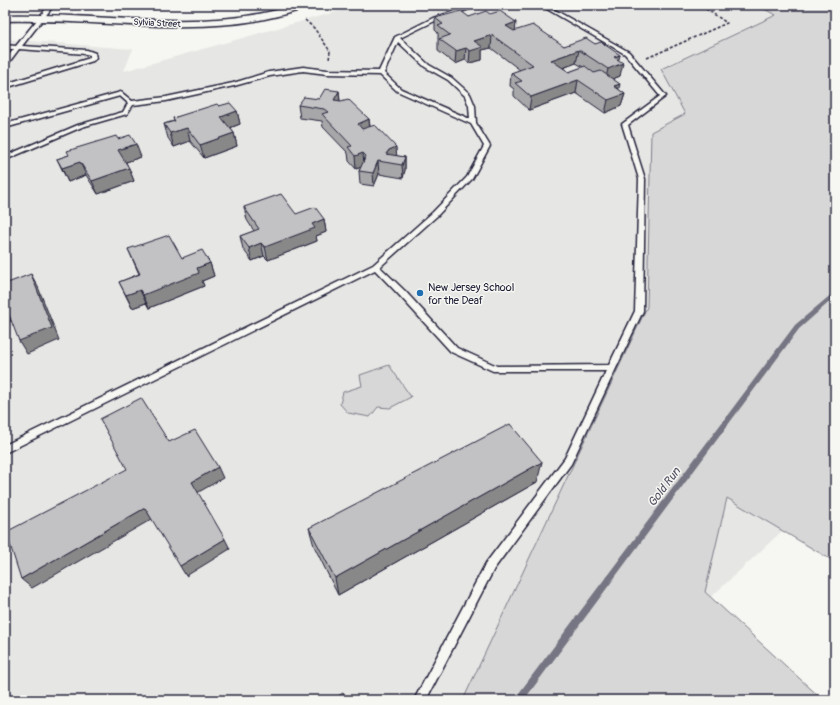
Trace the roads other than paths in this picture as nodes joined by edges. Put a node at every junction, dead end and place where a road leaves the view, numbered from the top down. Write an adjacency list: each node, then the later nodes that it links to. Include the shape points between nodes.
1 (52, 5): 5 (lane)
2 (479, 5): 7 (lane, via 435,19)
3 (542, 5): 18 (lane, via 627,53 663,96 625,124 642,179 639,311)
4 (302, 7): 5 (street, Sylvia Street, via 257,18 208,24)
5 (43, 17): 6 (street, Sylvia Street); 9 (lane)
6 (5, 18)
7 (397, 38): 11 (lane); 14 (lane, via 427,66 450,79 468,95 472,106)
8 (5, 47): 9 (lane)
9 (18, 47): 10 (lane); 12 (lane, via 88,52 93,54 93,58)
10 (5, 64)
11 (382, 73): 13 (lane, via 303,70 269,74 166,99); 14 (lane, via 399,90)
12 (5, 86)
13 (131, 103): 15 (lane, via 121,94); 16 (lane, via 124,112 80,126)
14 (473, 123): 17 (lane, via 487,146 470,178 435,214)
15 (5, 126)
16 (5, 158)
17 (376, 266): 18 (lane, via 454,350 496,369); 19 (lane)
18 (612, 368): 20 (lane, via 568,461 490,566)
19 (5, 449)
20 (420, 700)

